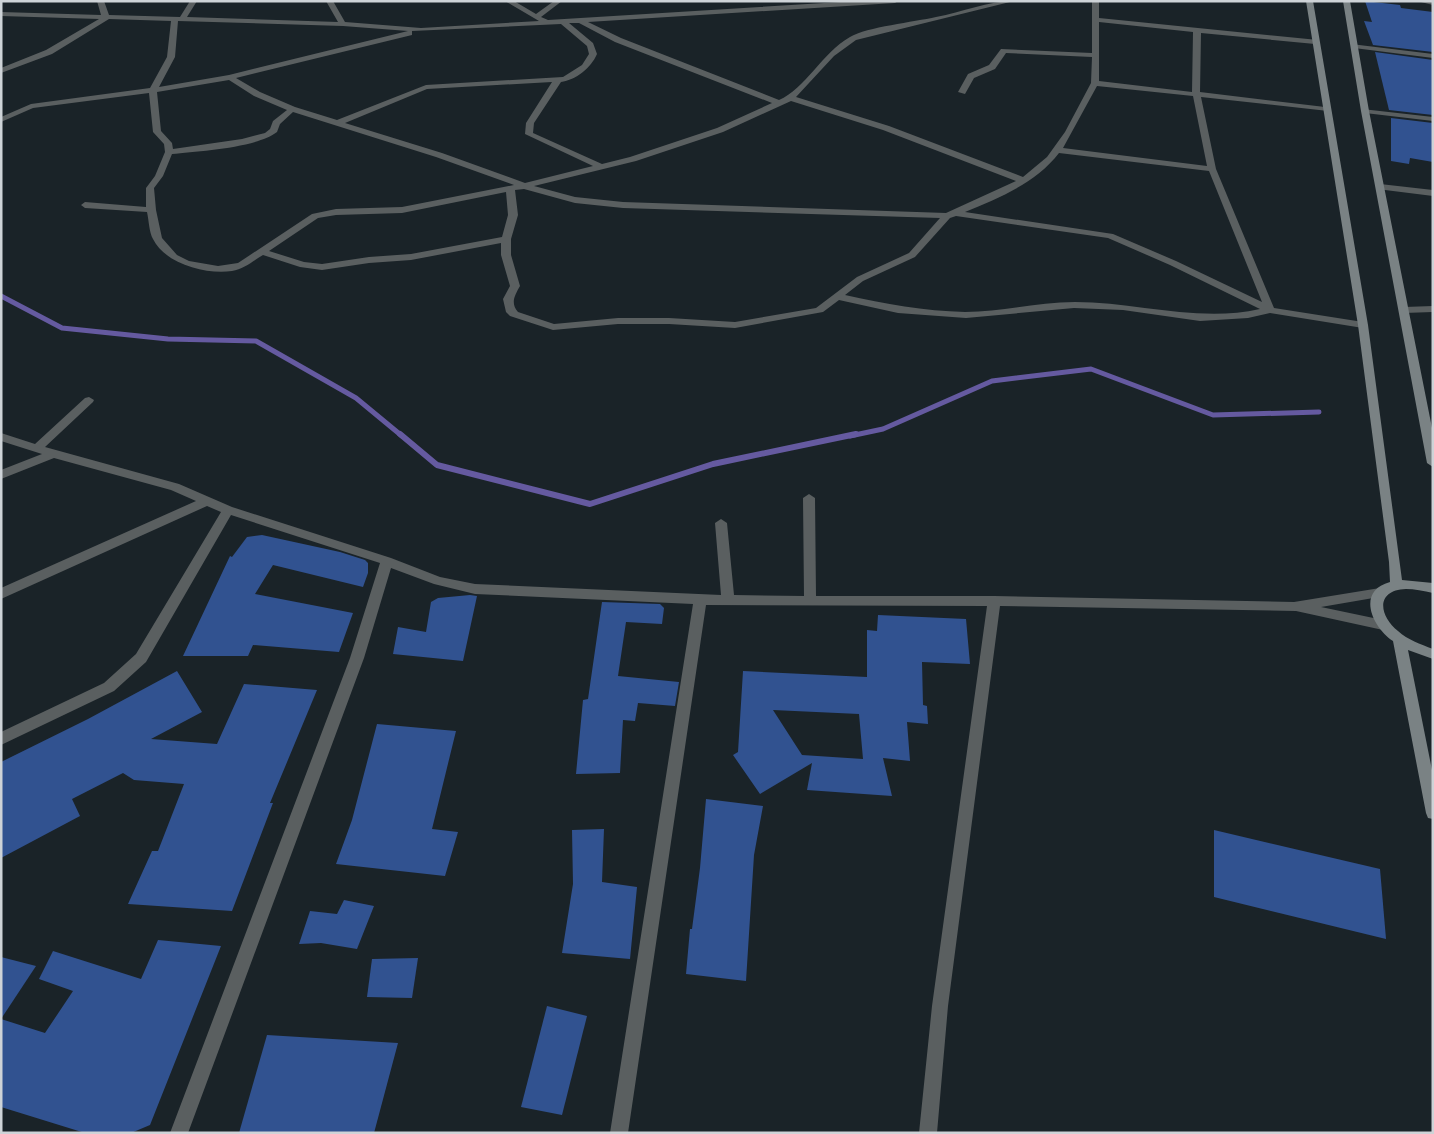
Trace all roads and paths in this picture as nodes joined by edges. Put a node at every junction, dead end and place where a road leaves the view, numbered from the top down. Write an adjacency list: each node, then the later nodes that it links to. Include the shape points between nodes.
1 (100, 1): 15 (street)
2 (194, 1): 16 (street)
3 (329, 1): 21 (street)
4 (508, 1): 14 (street)
5 (560, 1): 14 (street)
6 (895, 1): 20 (street)
7 (1010, 1): 35 (street, via 853,38 831,54)
8 (1096, 1): 17 (street)
9 (1309, 1): 24 (main road)
10 (1346, 1): 25 (main road)
11 (1420, 1): 12 (street)
12 (1433, 3)
13 (1, 14): 15 (street)
14 (536, 17): 18 (street)
15 (106, 18): 16 (street); 28 (street, via 49,52)
16 (178, 20): 21 (street); 32 (street, via 171,57)
17 (1096, 20): 23 (street); 26 (street)
18 (549, 21): 19 (street); 22 (street)
19 (564, 22): 20 (street); 30 (street, via 590,45 593,54 580,72)
20 (582, 22): 36 (street, via 618,40)
21 (343, 24): 22 (street)
22 (421, 30): 29 (street)
23 (1197, 30): 24 (street); 34 (street)
24 (1315, 42): 38 (main road)
25 (1354, 46): 27 (street); 39 (main road)
26 (1096, 55): 31 (street); 33 (street, via 1004,51 992,67 972,76)
27 (1433, 56)
28 (1, 71)
29 (230, 77): 32 (street); 37 (street, via 257,94)
30 (557, 81): 42 (street, via 426,87); 45 (street, via 530,123 528,134)
31 (1095, 83): 34 (street); 43 (street)
32 (154, 90): 41 (street, via 31,106); 44 (street, via 157,132 168,143)
33 (962, 92)
34 (1196, 94): 38 (street); 46 (street)
35 (791, 98): 36 (street); 47 (street, via 886,128)
36 (782, 104): 45 (street, via 720,130)
37 (292, 109): 42 (street); 44 (street, via 276,123 275,129 265,135)
38 (1325, 109): 61 (main road)
39 (1364, 111): 40 (street); 49 (main road)
40 (1433, 119)
41 (1, 120)
42 (338, 124): 48 (street)
43 (1057, 150): 46 (street); 47 (street, via 1050,160)
44 (169, 152): 53 (street, via 150,188)
45 (602, 167): 48 (street)
46 (1212, 169): 59 (street)
47 (1023, 180): 54 (street)
48 (524, 186): 50 (street); 54 (street, via 575,200 622,205)
49 (1380, 187): 51 (street); 60 (main road)
50 (510, 189): 55 (street, via 513,215); 56 (street, via 402,210 326,213 308,220)
51 (1433, 194)
52 (85, 205): 53 (street)
53 (151, 210): 56 (street, via 157,239 174,257 186,263 218,269 232,268)
54 (951, 214): 57 (street, via 912,255 860,279); 59 (street, via 1110,236)
55 (506, 239): 56 (street, via 411,257 322,267 303,265); 57 (street, via 506,256 515,286 508,299 510,310 545,326 618,321 745,325 819,310)
56 (261, 252)
57 (839, 297): 59 (street, via 898,310 966,315 1074,305 1123,307 1200,318 1232,317)
58 (1433, 309): 60 (street)
59 (1270, 310): 61 (street)
60 (1404, 310): 66 (main road)
61 (1363, 325): 73 (main road)
62 (89, 400): 64 (street)
63 (1, 437): 64 (street)
64 (36, 449): 65 (street)
65 (53, 454): 67 (street); 69 (street, via 175,486)
66 (1433, 463)
67 (1, 475)
68 (809, 498): 80 (street)
69 (207, 501): 70 (street); 76 (street)
70 (228, 510): 72 (street); 85 (street, via 142,658 109,687)
71 (721, 522): 77 (street)
72 (387, 561): 78 (street, via 438,581 475,589); 87 (street, via 357,658)
73 (1396, 584): 74 (main road, via 1415,583); 75 (main road)
74 (1433, 588)
75 (1380, 593): 81 (street); 82 (main road, via 1376,613)
76 (1, 594)
77 (728, 599): 78 (street); 80 (street)
78 (700, 600): 88 (street)
79 (994, 600): 80 (street); 81 (street); 89 (street, via 940,1006)
80 (810, 601)
81 (1294, 607): 82 (street)
82 (1383, 625): 83 (main road)
83 (1399, 640): 84 (main road); 86 (main road)
84 (1433, 654)
85 (1, 739)
86 (1433, 813)
87 (179, 1133)
88 (619, 1133)
89 (928, 1133)

